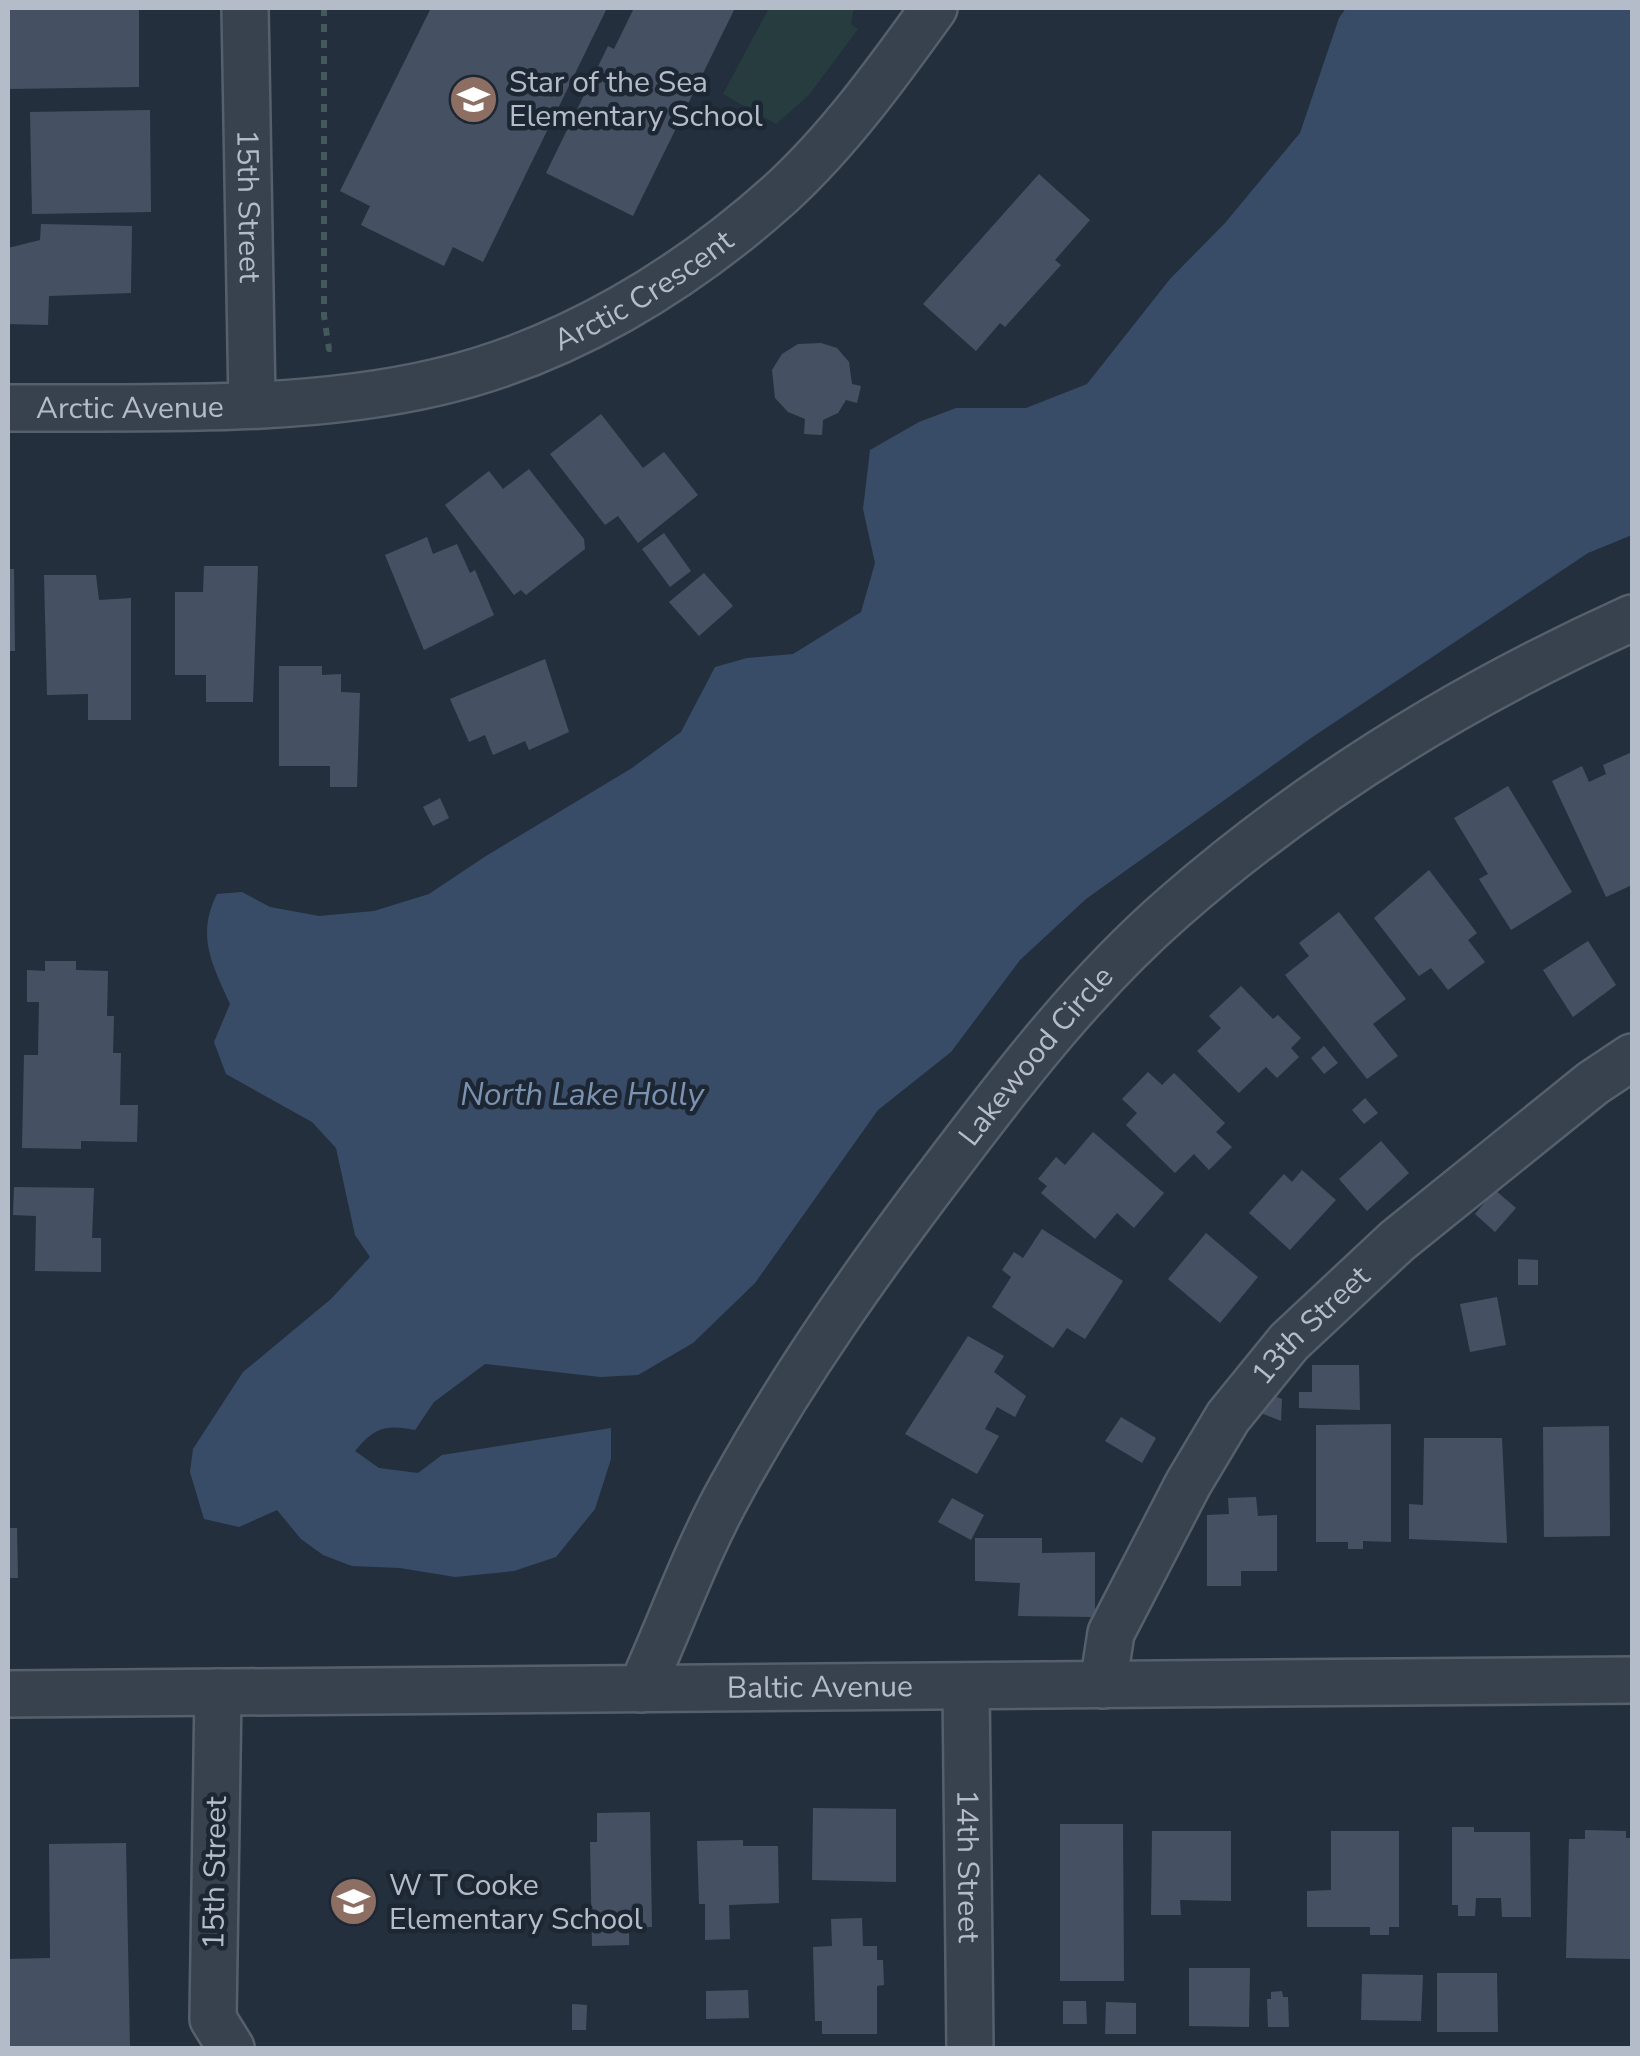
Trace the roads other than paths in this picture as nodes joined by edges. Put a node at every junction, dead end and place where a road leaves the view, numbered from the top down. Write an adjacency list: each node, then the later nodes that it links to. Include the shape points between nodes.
1 (245, 8): 3 (street, 15th Street)
2 (934, 8): 3 (street, Arctic Crescent, via 848,121 781,192 631,304 550,345 437,382)
3 (252, 403): 4 (street, Arctic Avenue)
4 (8, 408)
5 (1632, 618): 10 (street, Lakewood Circle, via 1420,727 1274,826 1174,908 1030,1056 784,1395 729,1493)
6 (1632, 1057): 8 (street, 13th Street, via 1397,1241 1289,1342 1228,1417 1188,1484 1111,1633)
7 (1632, 1680): 8 (street, Baltic Avenue)
8 (1103, 1684): 9 (street, Baltic Avenue)
9 (966, 1686): 10 (street, Baltic Avenue); 14 (street, 14th Street)
10 (641, 1689): 11 (street, Baltic Avenue)
11 (218, 1692): 12 (street, Baltic Avenue); 13 (street, 15th Street, via 213,2019)
12 (8, 1694)
13 (231, 2048)
14 (970, 2048)

